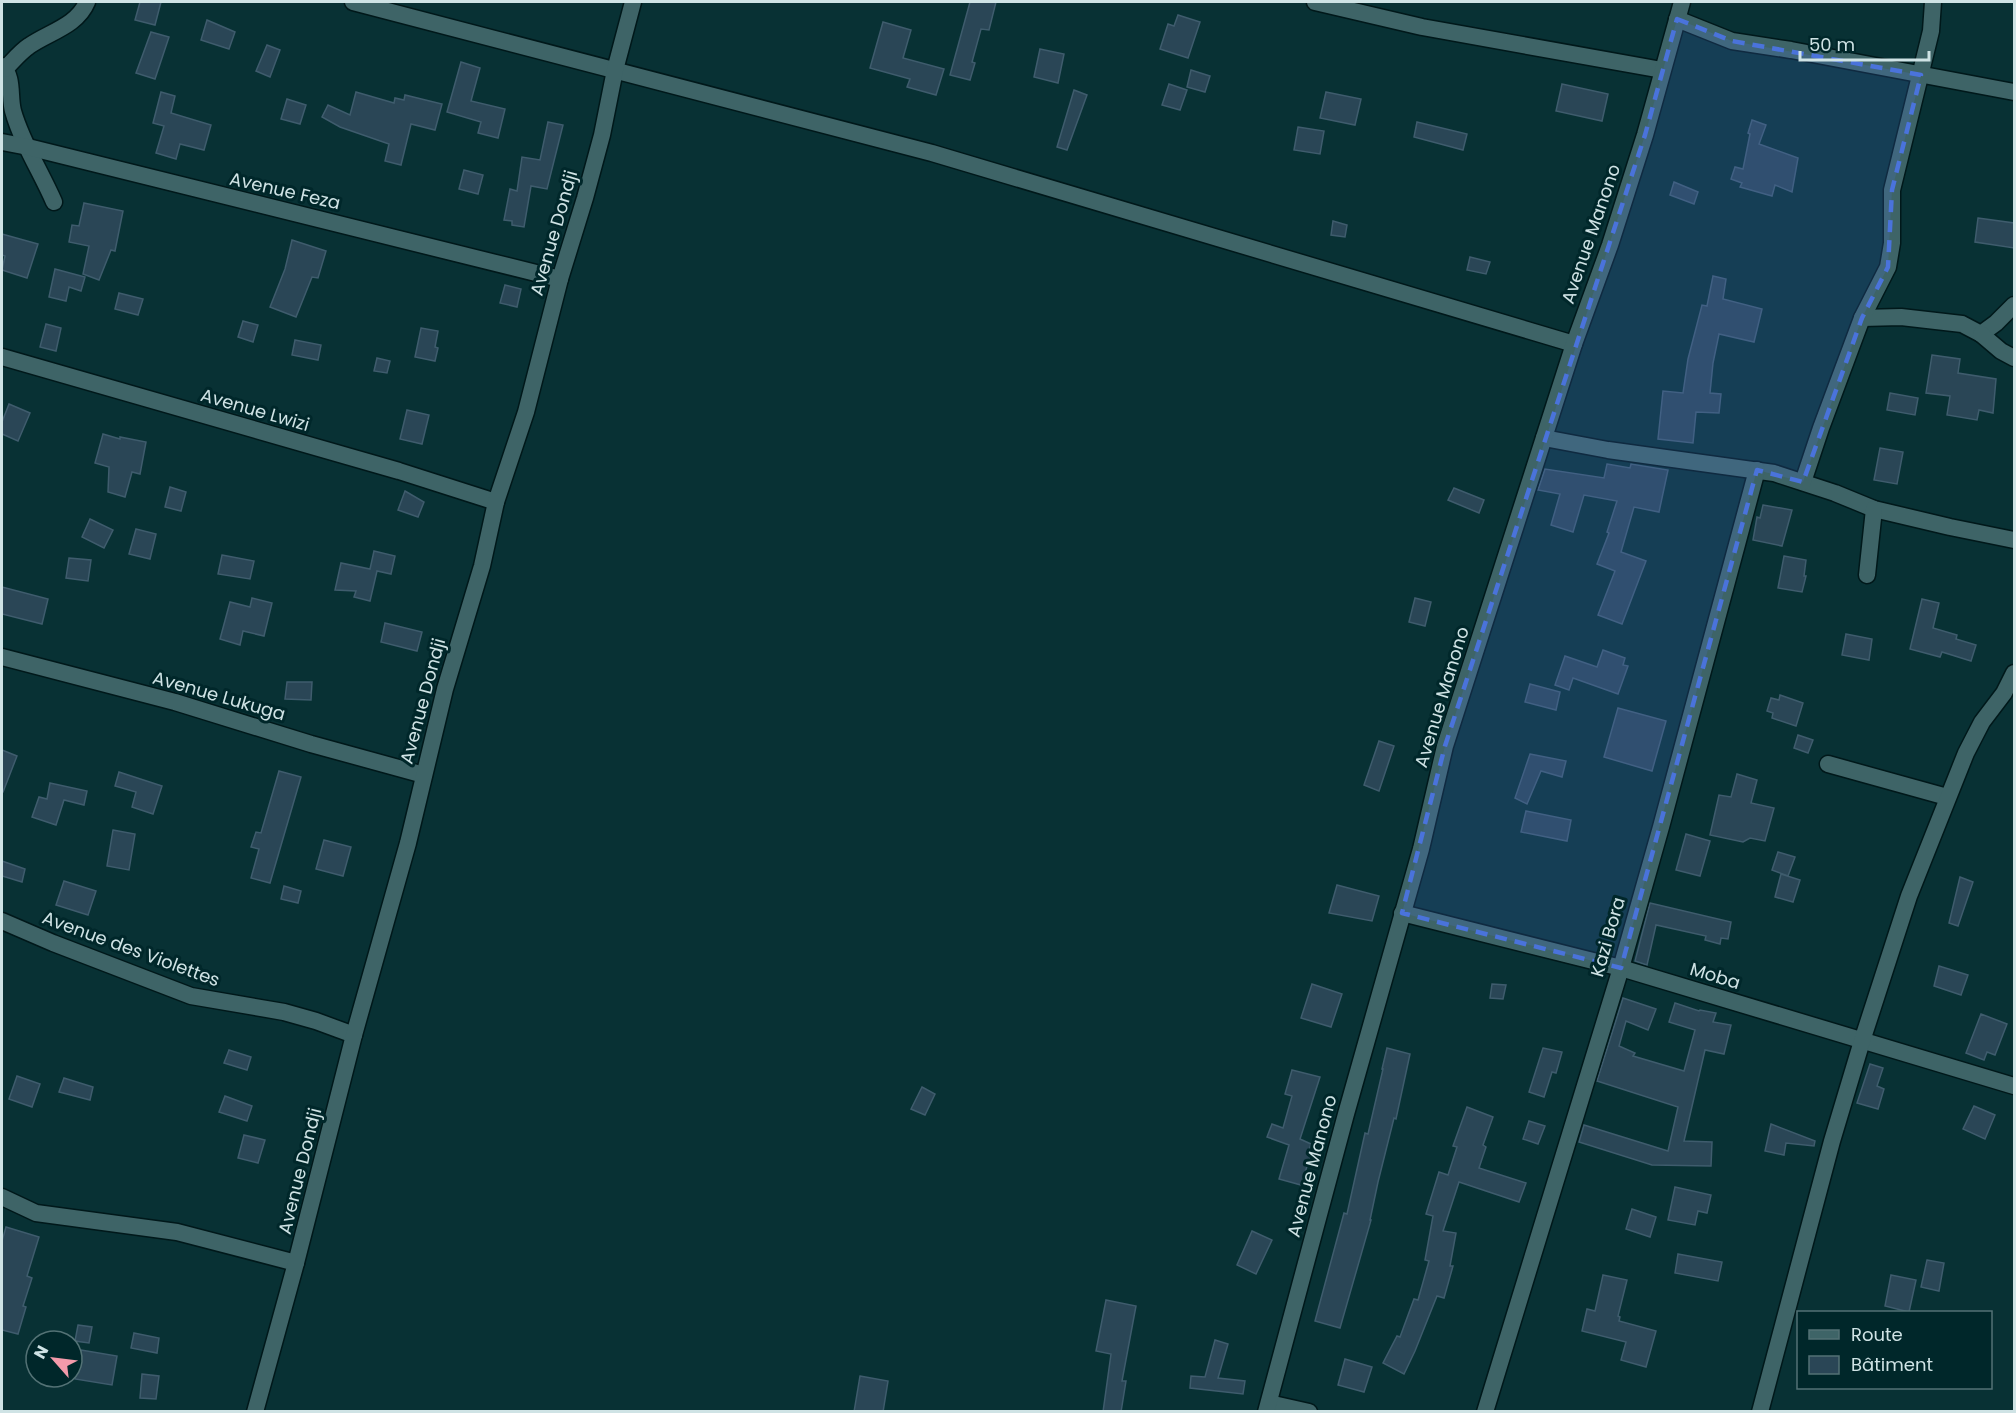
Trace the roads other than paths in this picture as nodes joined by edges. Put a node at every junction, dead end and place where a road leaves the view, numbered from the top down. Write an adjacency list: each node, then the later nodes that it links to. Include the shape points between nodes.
1 (87, 2): 8 (street, via 65,26 47,34)
2 (353, 2): 9 (street)
3 (633, 2): 9 (street, Avenue Dondji)
4 (1315, 2): 10 (street, via 1422,27)
5 (1682, 2): 7 (street, Avenue Manono)
6 (1933, 2): 11 (street)
7 (1677, 20): 10 (street, Avenue Manono); 11 (street, via 1732,41)
8 (3, 67): 14 (street, via 10,80 12,108)
9 (615, 70): 16 (street, Avenue Dondji, via 600,145); 20 (street, via 932,153)
10 (1662, 70): 20 (street, Avenue Manono, via 1645,135)
11 (1921, 75): 12 (street); 18 (street, via 1892,190 1888,267)
12 (2014, 92)
13 (2, 142): 14 (street, Avenue Feza)
14 (28, 147): 15 (street); 16 (street, Avenue Feza)
15 (54, 202)
16 (560, 279): 26 (street, Avenue Dondji, via 526,412)
17 (2014, 305): 19 (street)
18 (1862, 318): 19 (street, via 1901,317 1962,324); 25 (street)
19 (1981, 334): 22 (street)
20 (1574, 344): 23 (street, Avenue Manono)
21 (2, 357): 26 (street, Avenue Lwizi)
22 (2014, 357)
23 (1544, 438): 24 (street); 35 (street, Avenue Manono, via 1445,746)
24 (1757, 470): 25 (street); 37 (street, Kazi Bora)
25 (1803, 482): 27 (street)
26 (496, 502): 33 (street, Avenue Dondji)
27 (1874, 509): 28 (street); 29 (street)
28 (2014, 540)
29 (1867, 575)
30 (2, 657): 33 (street, Avenue Lukuga, via 175,702)
31 (2014, 673): 34 (street, via 1982,722)
32 (1828, 764): 34 (street)
33 (424, 775): 38 (street, Avenue Dondji)
34 (1947, 797): 39 (street, via 1909,896)
35 (1402, 913): 37 (street, Moba); 43 (street, Avenue Manono)
36 (2, 921): 38 (street, Avenue des Violettes, via 191,996 284,1012)
37 (1621, 968): 39 (street, Moba); 46 (street, Kazi Bora)
38 (354, 1035): 42 (street, Avenue Dondji)
39 (1862, 1041): 40 (street, Moba); 47 (street)
40 (2014, 1086)
41 (2, 1197): 42 (street, via 36,1213 163,1230)
42 (296, 1263): 44 (street, Avenue Dondji)
43 (1267, 1407): 45 (street)
44 (255, 1412)
45 (1309, 1412)
46 (1485, 1412)
47 (1760, 1412)

